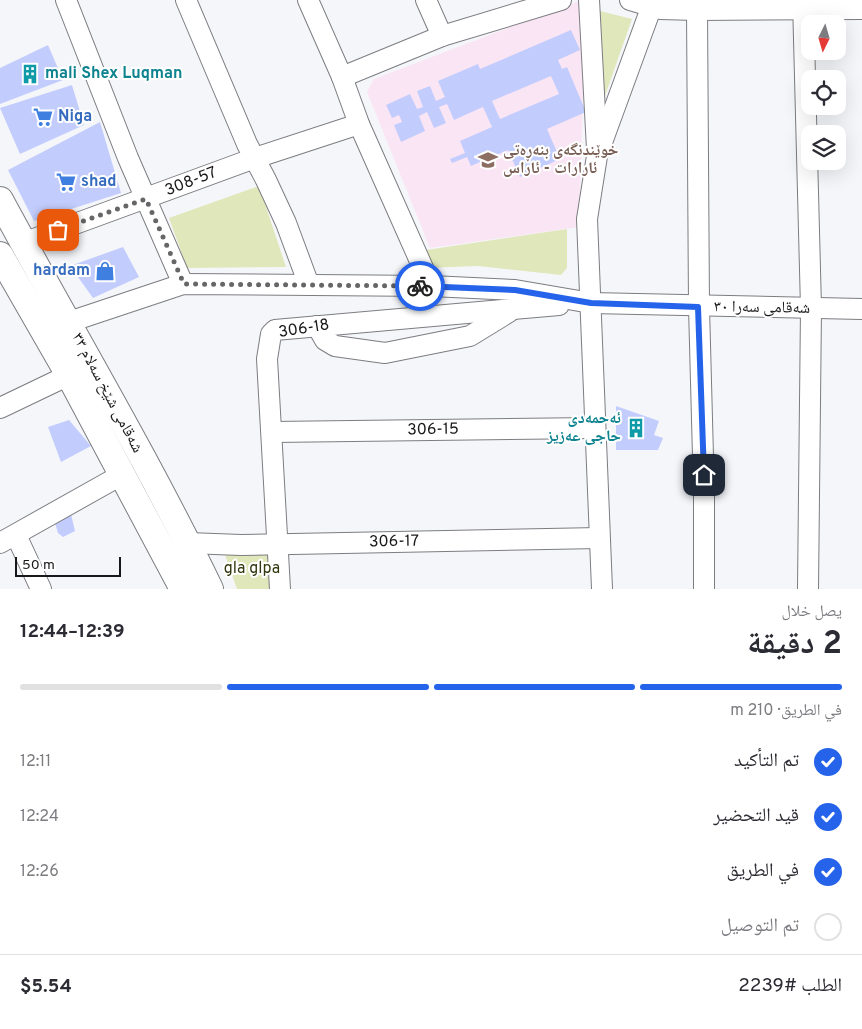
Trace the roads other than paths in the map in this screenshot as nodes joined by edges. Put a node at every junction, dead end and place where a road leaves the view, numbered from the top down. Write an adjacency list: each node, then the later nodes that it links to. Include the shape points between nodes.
1 (66, 0): 17 (street)
2 (186, 0): 16 (street)
3 (308, 0): 13 (street)
4 (426, 0): 12 (street)
5 (561, 0): 12 (street)
6 (589, 0): 15 (street)
7 (630, 0): 8 (street)
8 (652, 3): 11 (street); 15 (street)
9 (804, 4): 10 (street); 11 (street); 27 (street)
10 (862, 8)
11 (697, 10): 25 (street)
12 (442, 36): 13 (street)
13 (342, 77): 14 (street)
14 (359, 124): 16 (street, 308-57); 23 (street)
15 (597, 156): 24 (street, via 587,219)
16 (255, 158): 17 (street, 308-57); 22 (street, via 286,223)
17 (146, 199): 19 (street, 308-57); 21 (street)
18 (0, 200): 19 (main road, شەقامی شێخ سەلام ٣٣)
19 (23, 243): 29 (main road, شەقامی شێخ سەلام ٣٣)
20 (3, 266): 31 (main road, شەقامی شێخ سەلام ٣٣)
21 (184, 284): 22 (street, شەقامی سەرا ٣٠); 29 (street, شەقامی سەرا ٣٠)
22 (309, 285): 23 (street, شەقامی سەرا ٣٠)
23 (431, 286): 24 (street, شەقامی سەرا ٣٠, via 515,290)
24 (591, 303): 25 (street, شەقامی سەرا ٣٠); 26 (street, 306-18); 33 (street)
25 (698, 307): 27 (street, شەقامی سەرا ٣٠); 45 (street)
26 (515, 308): 30 (street, 306-18); 30 (street, via 470,336 385,353 335,346 325,340)
27 (811, 308): 28 (street, شەقامی سەرا ٣٠); 46 (street)
28 (862, 309)
29 (69, 322): 40 (main road, شەقامی شێخ سەلام ٣٣)
30 (317, 326): 34 (street, 306-18, via 275,330 271,334 267,359)
31 (69, 374): 32 (street); 35 (main road, شەقامی شێخ سەلام ٣٣)
32 (0, 408)
33 (594, 428): 34 (street, 306-15); 37 (street)
34 (273, 432): 39 (street, 306-18)
35 (123, 474): 36 (main road, شەقامی شێخ سەلام ٣٣); 38 (street)
36 (154, 534): 40 (main road, شەقامی شێخ سەلام ٣٣); 40 (main road, via 168,535)
37 (599, 538): 39 (street, 306-17); 44 (street)
38 (8, 539): 41 (street)
39 (276, 544): 40 (street, 306-17); 43 (street, 306-18)
40 (184, 557): 42 (main road, شەقامی شێخ سەلام ٣٣)
41 (41, 589)
42 (210, 589)
43 (280, 589)
44 (602, 589)
45 (704, 589)
46 (808, 589)

